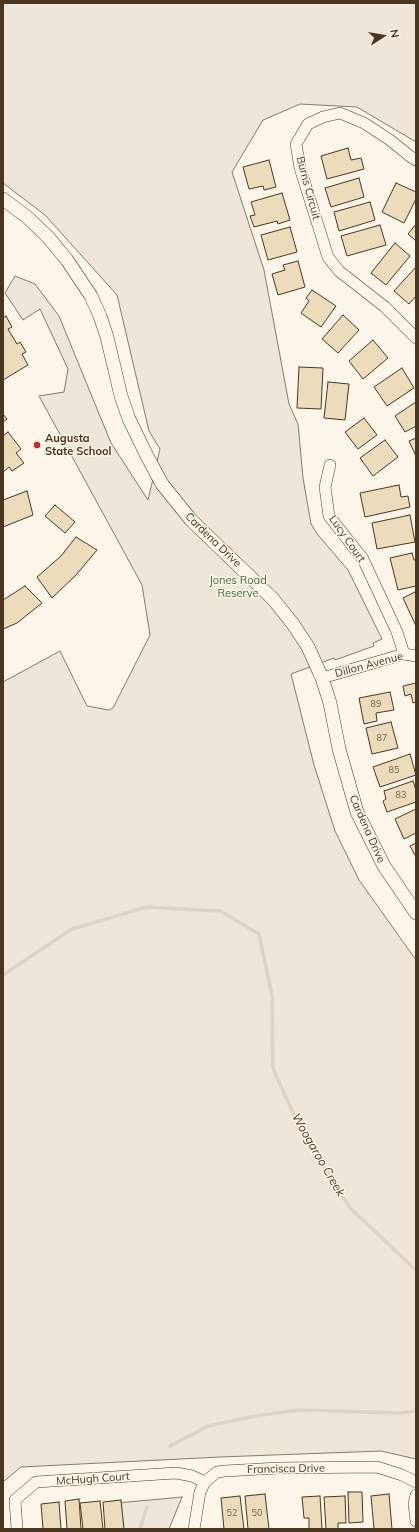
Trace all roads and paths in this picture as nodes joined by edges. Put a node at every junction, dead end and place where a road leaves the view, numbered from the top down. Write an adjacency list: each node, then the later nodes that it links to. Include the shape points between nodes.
1 (416, 160): 3 (street, Burns Circuit, via 364,123 340,113 308,124 296,144 300,168 328,257 339,271 385,307)
2 (3, 199): 7 (street, Cardena Drive, via 48,237 91,296 107,337 129,419 162,484 191,520 250,576 289,619 308,647)
3 (416, 338)
4 (330, 465): 5 (street, Lucy Court, via 325,488 329,516 362,559 397,632)
5 (404, 654): 6 (street, Dillon Avenue); 7 (street, Dillon Avenue)
6 (416, 656)
7 (322, 678): 8 (street, Cardena Drive, via 330,703 338,749 357,812 384,866)
8 (416, 913)
9 (205, 1482): 10 (street, Francisca Drive, via 217,1472 234,1470 377,1467 402,1474); 13 (street, McHugh Court, via 176,1473 36,1482 15,1500); 14 (street, via 200,1492)
10 (416, 1482)
11 (416, 1495): 12 (street)
12 (416, 1521)
13 (16, 1529)
14 (194, 1529)

